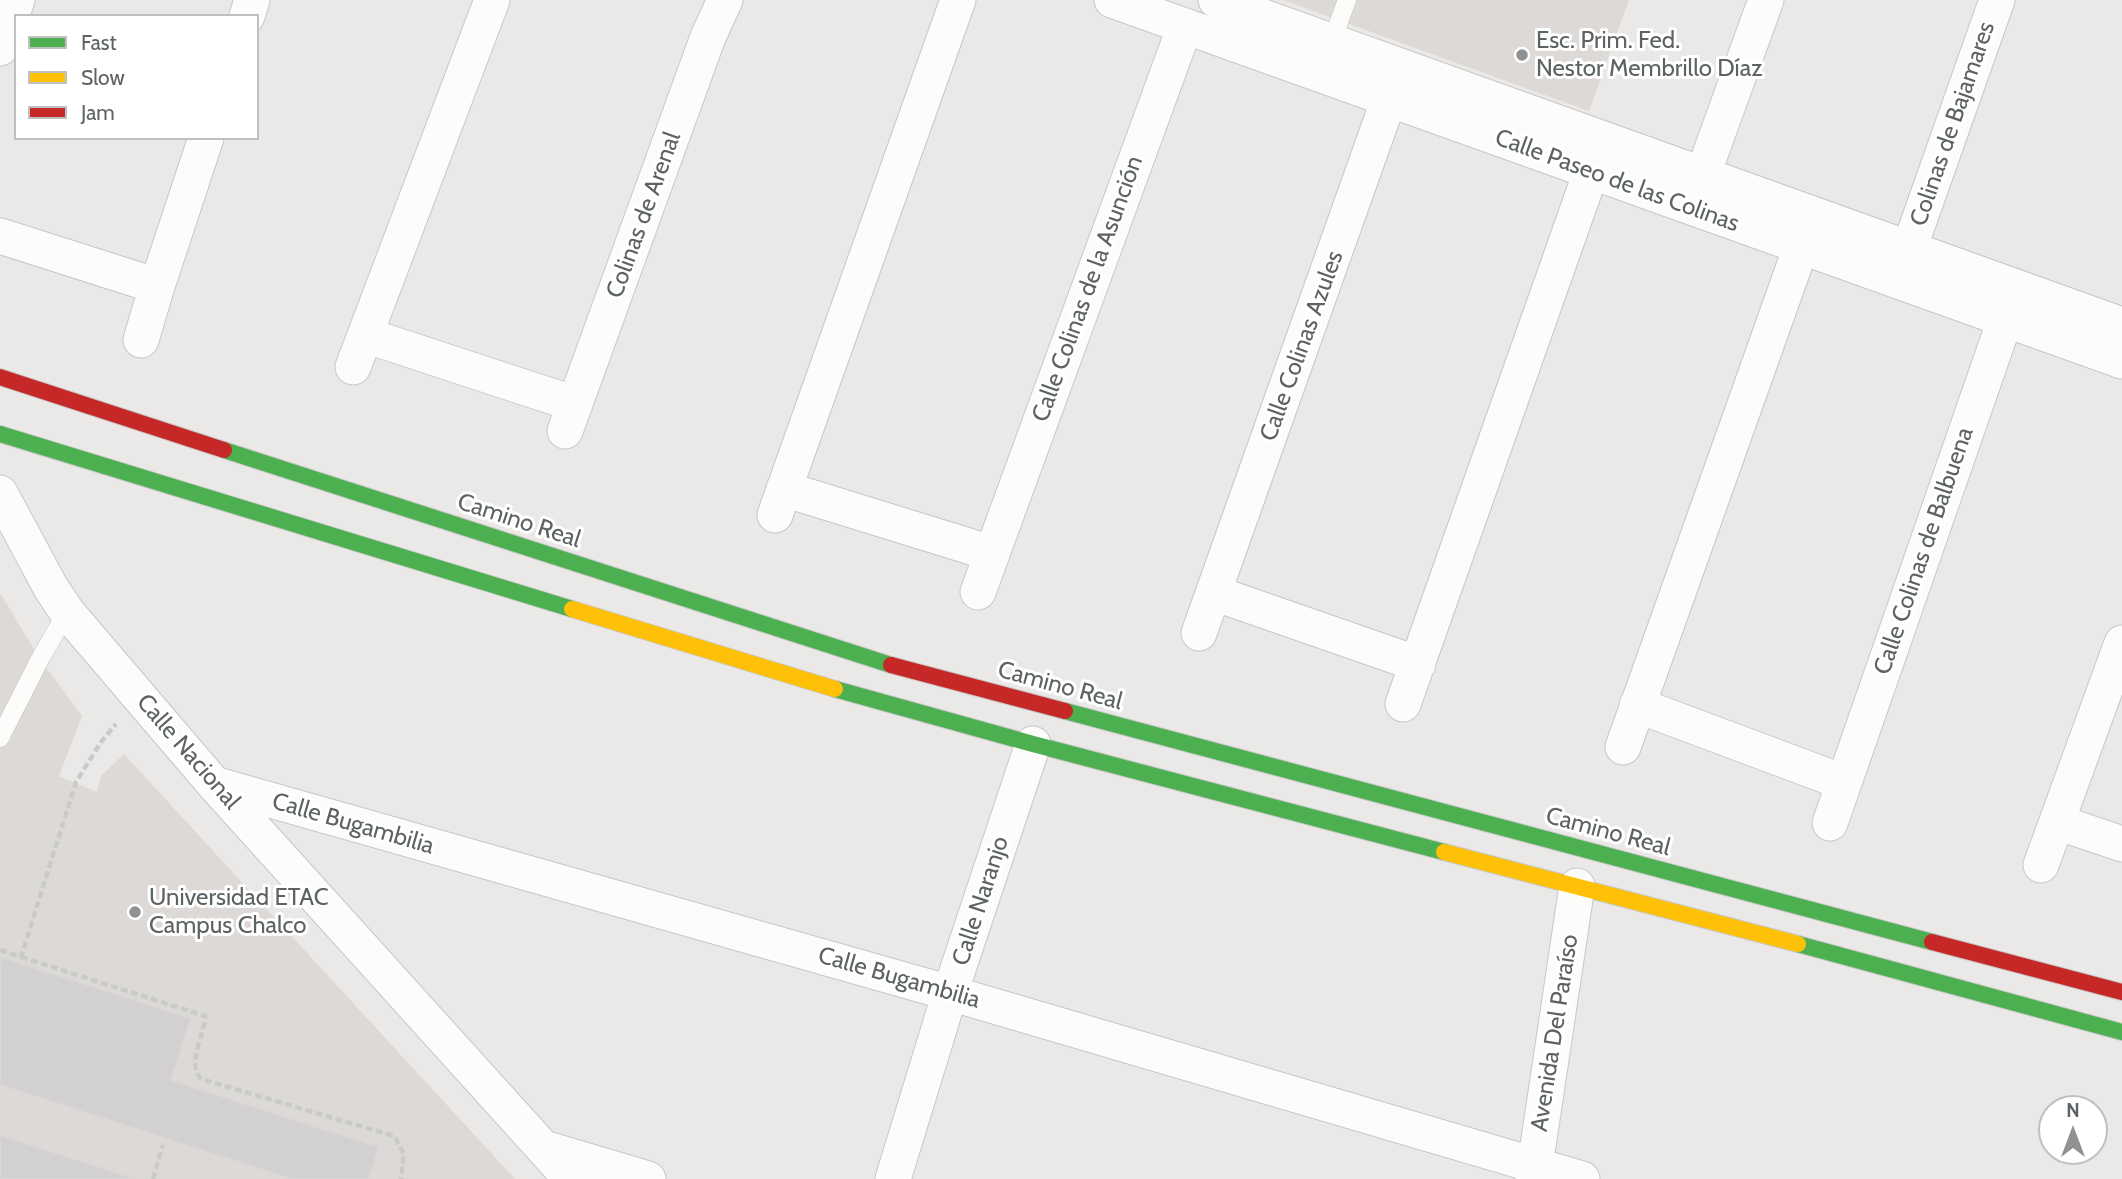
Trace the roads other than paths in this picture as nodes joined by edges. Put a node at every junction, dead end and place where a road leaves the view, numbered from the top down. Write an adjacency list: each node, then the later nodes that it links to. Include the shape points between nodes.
1 (17, 0): 12 (street)
2 (492, 0): 3 (street, Colinas de Arenal, via 359,351 570,417)
3 (725, 0)
4 (958, 0): 28 (street, via 780,502)
5 (1112, 0): 10 (street, Calle Paseo de las Colinas)
6 (1216, 0): 11 (street, Calle Paseo de las Colinas)
7 (1347, 0): 11 (lane)
8 (1766, 0): 16 (street)
9 (1997, 0): 19 (street, Colinas de Bajamares)
10 (1185, 26): 13 (street, Calle Paseo de las Colinas); 28 (street, Calle Colinas de la Asunción)
11 (1332, 41): 16 (street, Calle Paseo de las Colinas)
12 (0, 48)
13 (1389, 99): 15 (street, Calle Paseo de las Colinas); 30 (street, Calle Colinas Azules)
14 (205, 140): 20 (street)
15 (1591, 172): 18 (street, Calle Paseo de las Colinas); 34 (street)
16 (1703, 174): 19 (street, Calle Paseo de las Colinas)
17 (0, 236): 20 (street)
18 (1801, 247): 21 (street, Calle Paseo de las Colinas); 36 (street)
19 (1909, 249): 22 (street, Calle Paseo de las Colinas)
20 (157, 286): 23 (street)
21 (2005, 320): 24 (street, Calle Paseo de las Colinas); 40 (street, Calle Colinas de Balbuena)
22 (2122, 325)
23 (141, 340)
24 (2120, 352)
25 (0, 377): 47 (street, Camino Real, via 870,659)
26 (0, 434): 38 (street, Camino Real, via 851,694)
27 (0, 493): 31 (street, Calle Nacional)
28 (991, 553): 29 (street, Calle Colinas de la Asunción)
29 (978, 592)
30 (1214, 593): 32 (street, Calle Colinas Azules); 34 (street)
31 (67, 612): 37 (lane); 41 (street, Calle Nacional)
32 (1199, 633)
33 (2122, 643): 42 (street)
34 (1418, 664): 35 (street)
35 (1403, 705)
36 (1637, 705): 39 (street); 40 (street)
37 (0, 738)
38 (1033, 744): 46 (street, Camino Real); 49 (street, Calle Naranjo)
39 (1623, 747)
40 (1843, 782): 43 (street, Calle Colinas de Balbuena)
41 (214, 784): 49 (street, Calle Bugambilia); 51 (street, Calle Nacional)
42 (2057, 822): 44 (street); 45 (street)
43 (1830, 823)
44 (2122, 844)
45 (2041, 866)
46 (1577, 886): 47 (street, Camino Real); 52 (street, Avenida Del Paraíso)
47 (1872, 945): 48 (street, Camino Real); 50 (street, Camino Real)
48 (2122, 992)
49 (950, 993): 52 (street, Calle Bugambilia); 55 (street, Calle Naranjo)
50 (2122, 1032)
51 (542, 1148): 53 (street, Calle Nacional); 54 (street)
52 (1534, 1173): 56 (street, Calle Bugambilia)
53 (571, 1179)
54 (648, 1179)
55 (892, 1179)
56 (1582, 1179)

